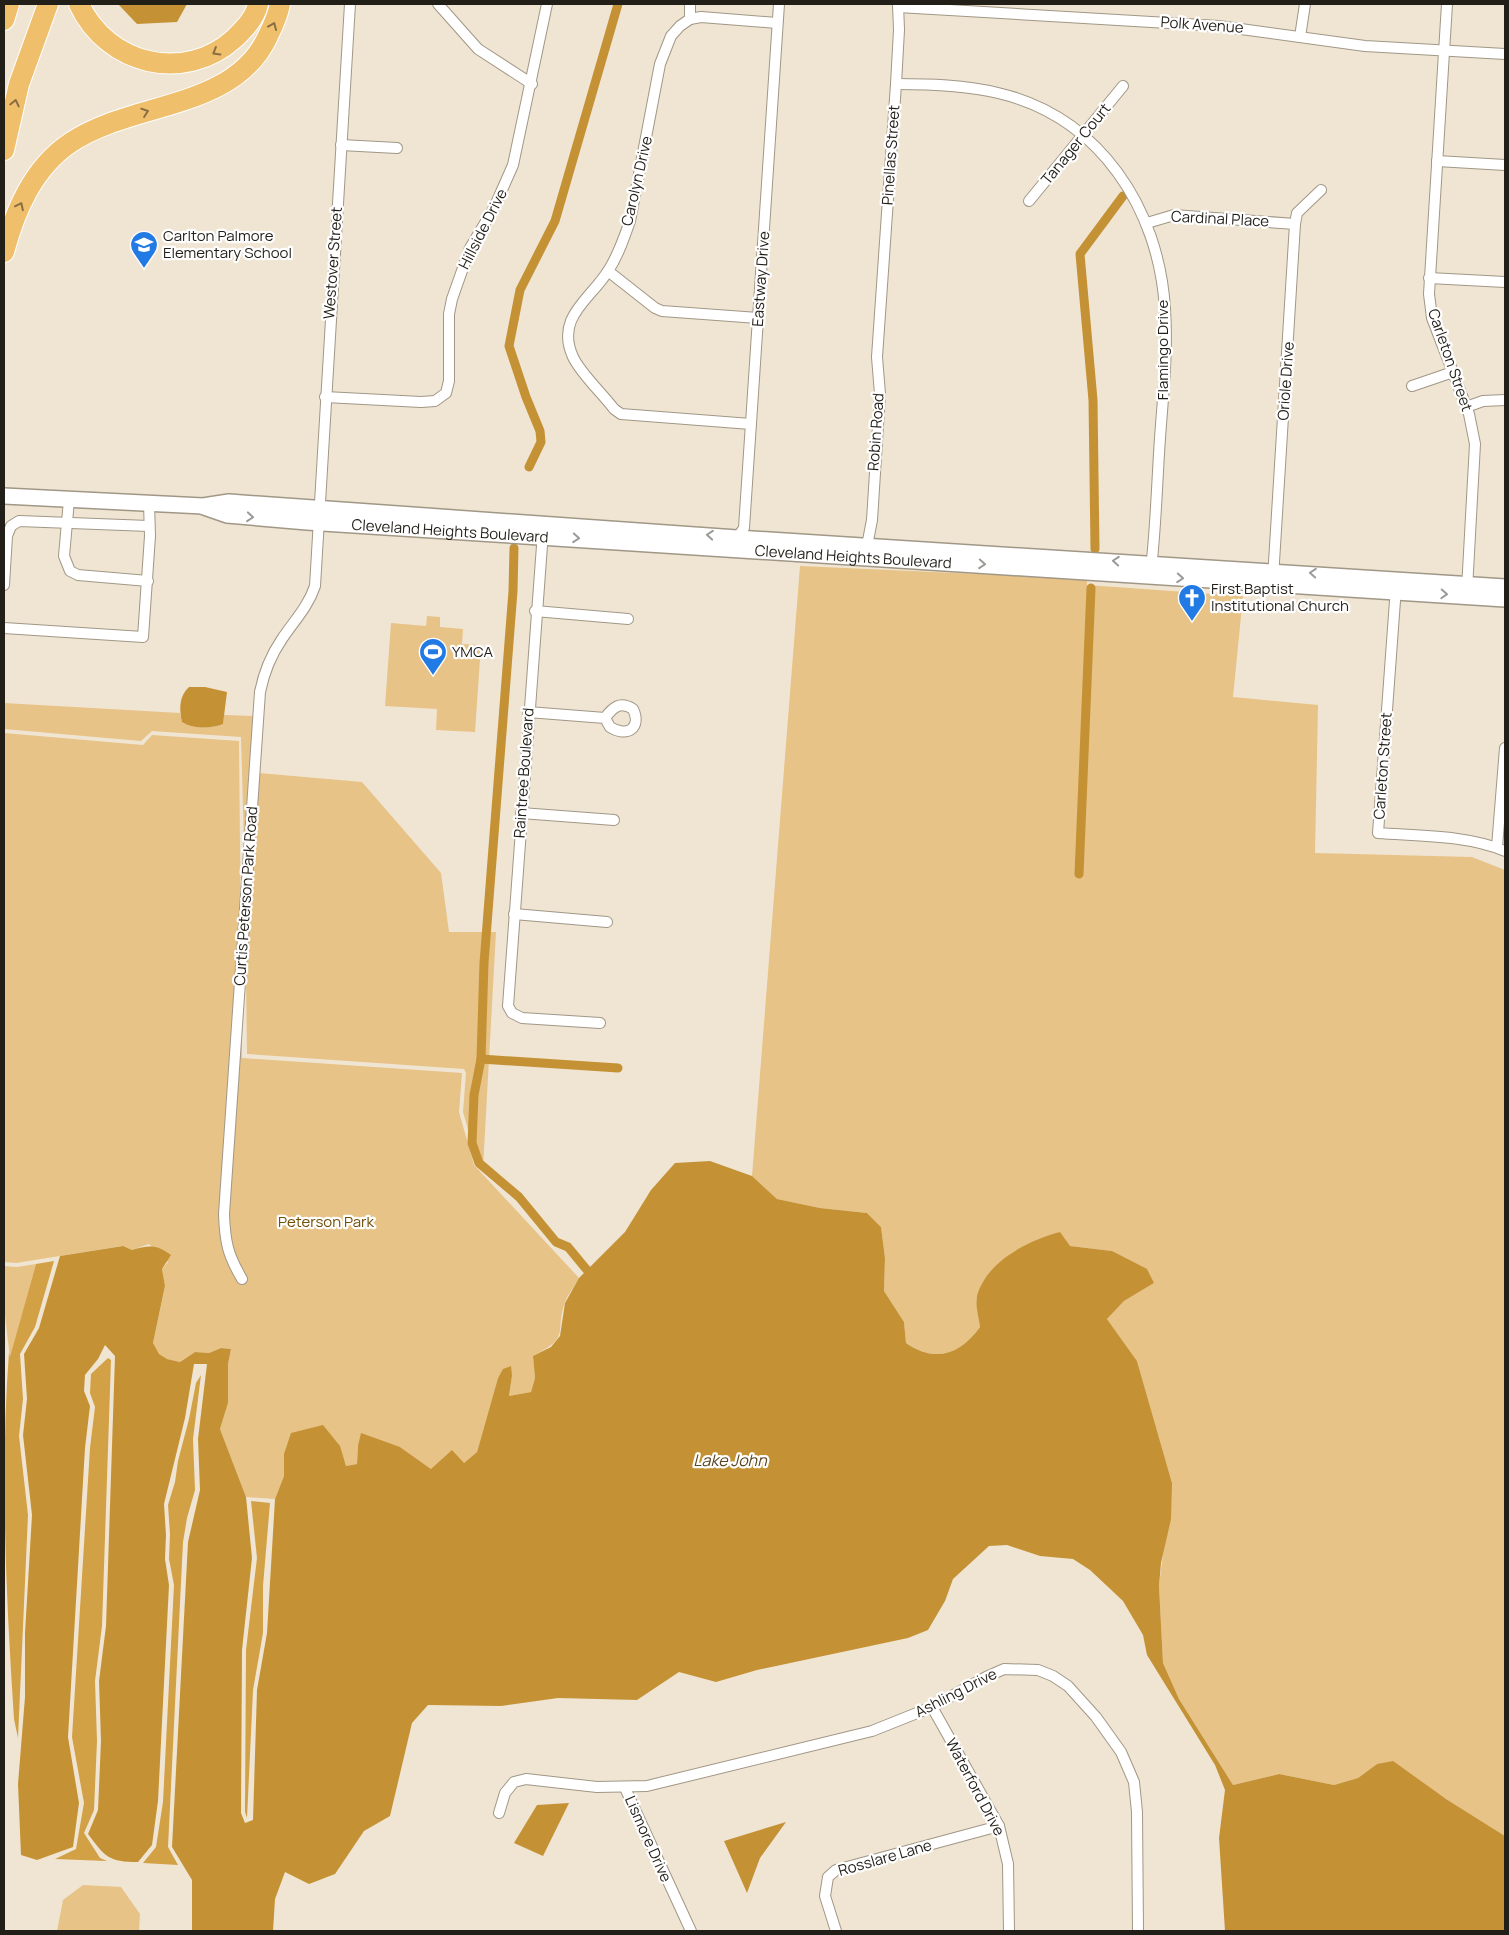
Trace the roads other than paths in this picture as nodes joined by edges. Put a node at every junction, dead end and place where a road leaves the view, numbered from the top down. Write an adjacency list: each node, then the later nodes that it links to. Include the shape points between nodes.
1 (9, 4): 15 (highway)
2 (48, 4): 26 (highway, one-way to 2, via 19,84)
3 (80, 4): 4 (highway, one-way to 3, via 245,28 226,46 208,57 187,63 149,61 119,51 108,43 84,14)
4 (258, 4)
5 (280, 4): 33 (highway, one-way to 5, via 18,208 31,185 46,165 69,144 98,128 228,82 261,51)
6 (350, 4): 24 (street, Westover Street)
7 (438, 4): 20 (street, via 478,48)
8 (547, 4): 20 (street, Hillside Drive)
9 (690, 4): 14 (street)
10 (779, 4): 16 (street, Eastway Drive)
11 (1305, 4): 17 (street)
12 (1447, 4): 18 (street, Carleton Street)
13 (898, 5): 17 (street, Polk Avenue, via 1219,26); 21 (street, Pinellas Street)
14 (690, 18): 16 (street); 34 (street, Carolyn Drive, via 680,26 664,50 630,222)
15 (4, 20)
16 (777, 23): 38 (street, Eastway Drive)
17 (1300, 37): 18 (street, Polk Avenue, via 1365,46)
18 (1444, 51): 19 (street, Polk Avenue); 27 (street, Carleton Street)
19 (1505, 54)
20 (532, 84): 41 (street, Hillside Drive, via 509,179 470,248 454,292 449,314 449,381 446,392 435,401 421,402)
21 (896, 84): 23 (street, Flamingo Drive, via 968,87 999,93 1041,109); 37 (street, Pinellas Street)
22 (1123, 86): 23 (street, Tanager Court)
23 (1082, 135): 30 (street, Tanager Court); 31 (street, Flamingo Drive, via 1120,174)
24 (342, 145): 25 (street); 41 (street, Westover Street)
25 (397, 148)
26 (4, 150)
27 (1437, 161): 28 (street); 35 (street, Carleton Street)
28 (1505, 165)
29 (1321, 190): 32 (street, Oriole Drive, via 1297,213)
30 (1029, 201)
31 (1147, 223): 32 (street, Cardinal Place, via 1174,215); 54 (street, Flamingo Drive, via 1159,266 1166,335)
32 (1295, 224): 55 (street, Oriole Drive)
33 (4, 252)
34 (608, 271): 38 (street, via 662,311); 44 (street, Carolyn Drive, via 579,305 568,332 574,359 614,409 629,416)
35 (1430, 278): 36 (street); 39 (street, Carleton Street, via 1432,318)
36 (1505, 282)
37 (882, 306): 53 (street, Robin Road, via 878,357 880,394)
38 (758, 318): 44 (street, Eastway Drive)
39 (1453, 372): 40 (street); 43 (street, Carleton Street)
40 (1412, 386)
41 (325, 397): 48 (street, Westover Street)
42 (1505, 400): 43 (street, via 1483,401)
43 (1466, 407): 60 (street, Carleton Street, via 1476,444)
44 (751, 424): 52 (street, Eastway Drive, via 744,528)
45 (4, 496): 46 (street, Cleveland Heights Boulevard)
46 (69, 500): 47 (street, Cleveland Heights Boulevard); 49 (street)
47 (149, 503): 48 (street, Cleveland Heights Boulevard, via 203,506 227,515); 50 (street)
48 (318, 515): 51 (street, Cleveland Heights Boulevard); 74 (street, Curtis Peterson Park Road, via 315,586 311,598 271,659 260,692 224,1214 229,1258)
49 (67, 523): 50 (street); 56 (street, via 64,556 73,574); 57 (street, via 20,521 11,526 7,536)
50 (149, 526): 56 (street)
51 (543, 530): 52 (street, Cleveland Heights Boulevard); 62 (street, Raintree Boulevard)
52 (732, 543): 53 (street, Cleveland Heights Boulevard)
53 (866, 551): 54 (street, Cleveland Heights Boulevard)
54 (1151, 570): 55 (street, Cleveland Heights Boulevard)
55 (1273, 577): 58 (street, Cleveland Heights Boulevard)
56 (148, 581): 64 (street, via 144,637)
57 (4, 585)
58 (1396, 585): 60 (street, Cleveland Heights Boulevard); 70 (street, Carleton Street, via 1378,833 1440,838)
59 (1505, 587): 60 (street, Cleveland Heights Boulevard)
60 (1467, 590): 61 (street, Cleveland Heights Boulevard)
61 (1505, 599)
62 (535, 612): 63 (street); 65 (street, Raintree Boulevard)
63 (628, 619)
64 (4, 628)
65 (528, 712): 66 (street); 68 (street, Raintree Boulevard)
66 (605, 718)
67 (1505, 748): 70 (street)
68 (520, 813): 69 (street); 71 (street, Raintree Boulevard)
69 (614, 820)
70 (1501, 849)
71 (514, 914): 72 (street); 73 (street, Raintree Boulevard, via 508,1006 512,1013 519,1018)
72 (607, 922)
73 (600, 1023)
74 (242, 1279)
75 (932, 1707): 76 (street, Ashling Drive, via 872,1731); 79 (street, Waterford Drive); 83 (street, Ashling Drive, via 1004,1669 1038,1670 1068,1686 1113,1738 1134,1782)
76 (759, 1759): 77 (street, Lismore Drive, via 647,1786)
77 (625, 1788): 78 (street, via 526,1779 514,1782 505,1794); 80 (street, Lismore Drive)
78 (499, 1813)
79 (999, 1826): 81 (street, Rosslare Lane, via 836,1870 828,1877 825,1896); 82 (street, Waterford Drive, via 1008,1864)
80 (692, 1931)
81 (836, 1931)
82 (1008, 1931)
83 (1138, 1931)

